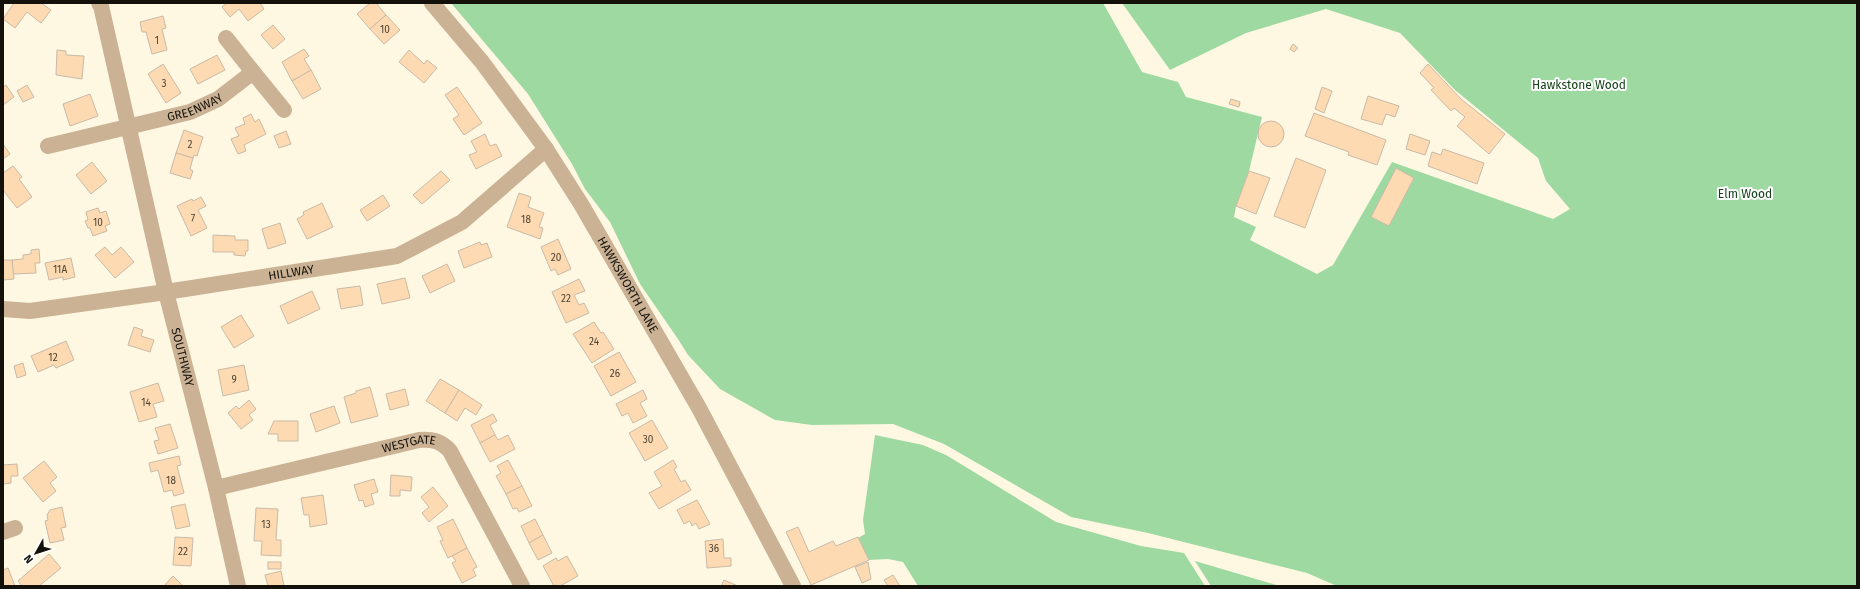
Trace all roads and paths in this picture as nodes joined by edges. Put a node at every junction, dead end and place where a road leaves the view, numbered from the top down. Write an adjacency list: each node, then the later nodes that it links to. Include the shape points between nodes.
1 (99, 3): 6 (street, SOUTHWAY, via 102,6)
2 (432, 3): 8 (street, HAWKSWORTH LANE, via 482,62)
3 (226, 38): 4 (street)
4 (253, 72): 5 (street); 6 (street, GREENWAY, via 208,105)
5 (284, 110)
6 (128, 127): 7 (street); 9 (street, SOUTHWAY)
7 (48, 146)
8 (546, 149): 9 (street, HILLWAY, via 462,222 397,256); 14 (street, HAWKSWORTH LANE, via 581,204 699,408)
9 (166, 292): 10 (street, HILLWAY, via 30,311); 11 (street, SOUTHWAY)
10 (3, 309)
11 (216, 488): 12 (street, SOUTHWAY); 13 (street, WESTGATE, via 419,440 435,440 444,444 450,451)
12 (238, 586)
13 (522, 586)
14 (793, 586)

